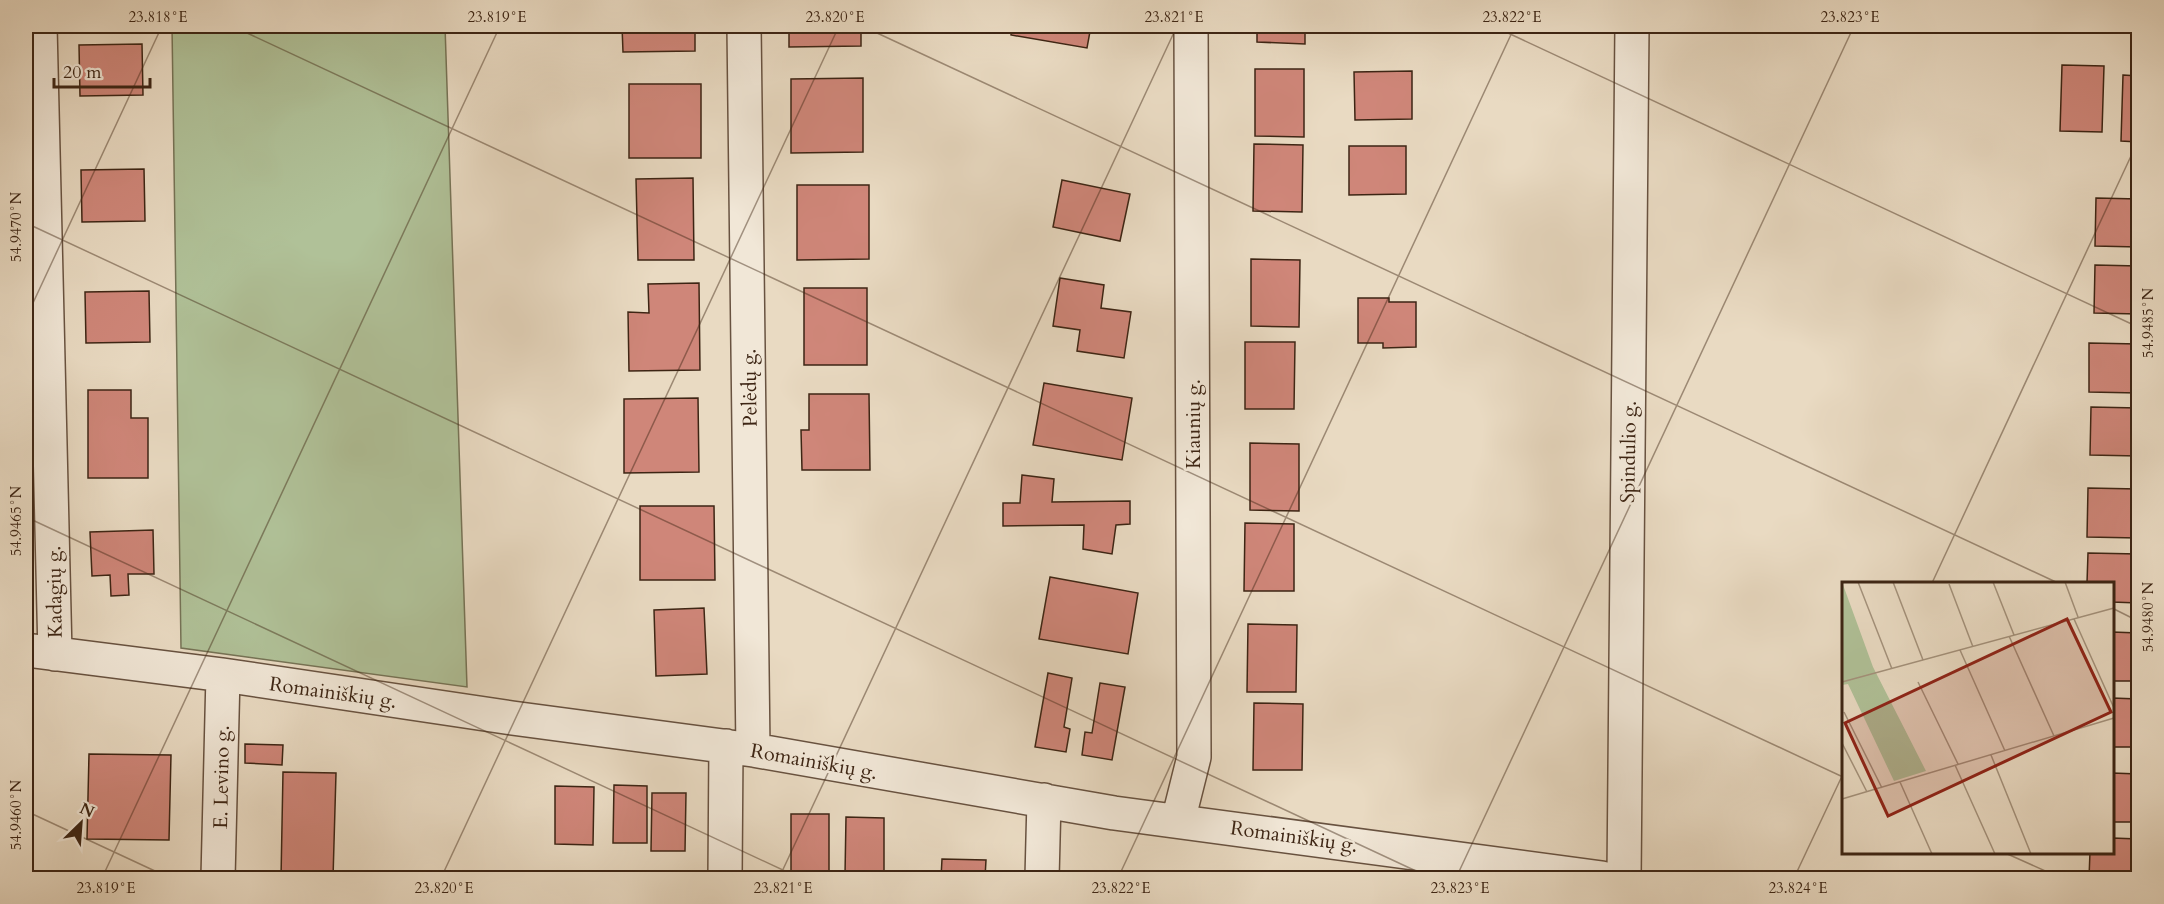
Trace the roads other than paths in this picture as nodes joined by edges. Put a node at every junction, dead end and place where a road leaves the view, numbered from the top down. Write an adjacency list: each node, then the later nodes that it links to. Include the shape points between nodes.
1 (40, 26): 5 (street, Kadagių g.)
2 (744, 26): 7 (street, Pelėdų g.)
3 (1191, 26): 9 (street, Kiaunių g., via 1194,757)
4 (1632, 26): 14 (street, Spindulio g.)
5 (40, 652): 6 (street, Romainiškių g.)
6 (223, 675): 7 (street, Romainiškių g.); 10 (street, E. Levino g.)
7 (740, 748): 8 (street, Romainiškių g.); 11 (street, Pelėdų g.)
8 (1044, 800): 9 (street, Romainiškių g.); 12 (street)
9 (1178, 821): 13 (street, Romainiškių g.)
10 (218, 879)
11 (725, 879)
12 (1042, 879)
13 (1602, 879)
14 (1624, 879)

